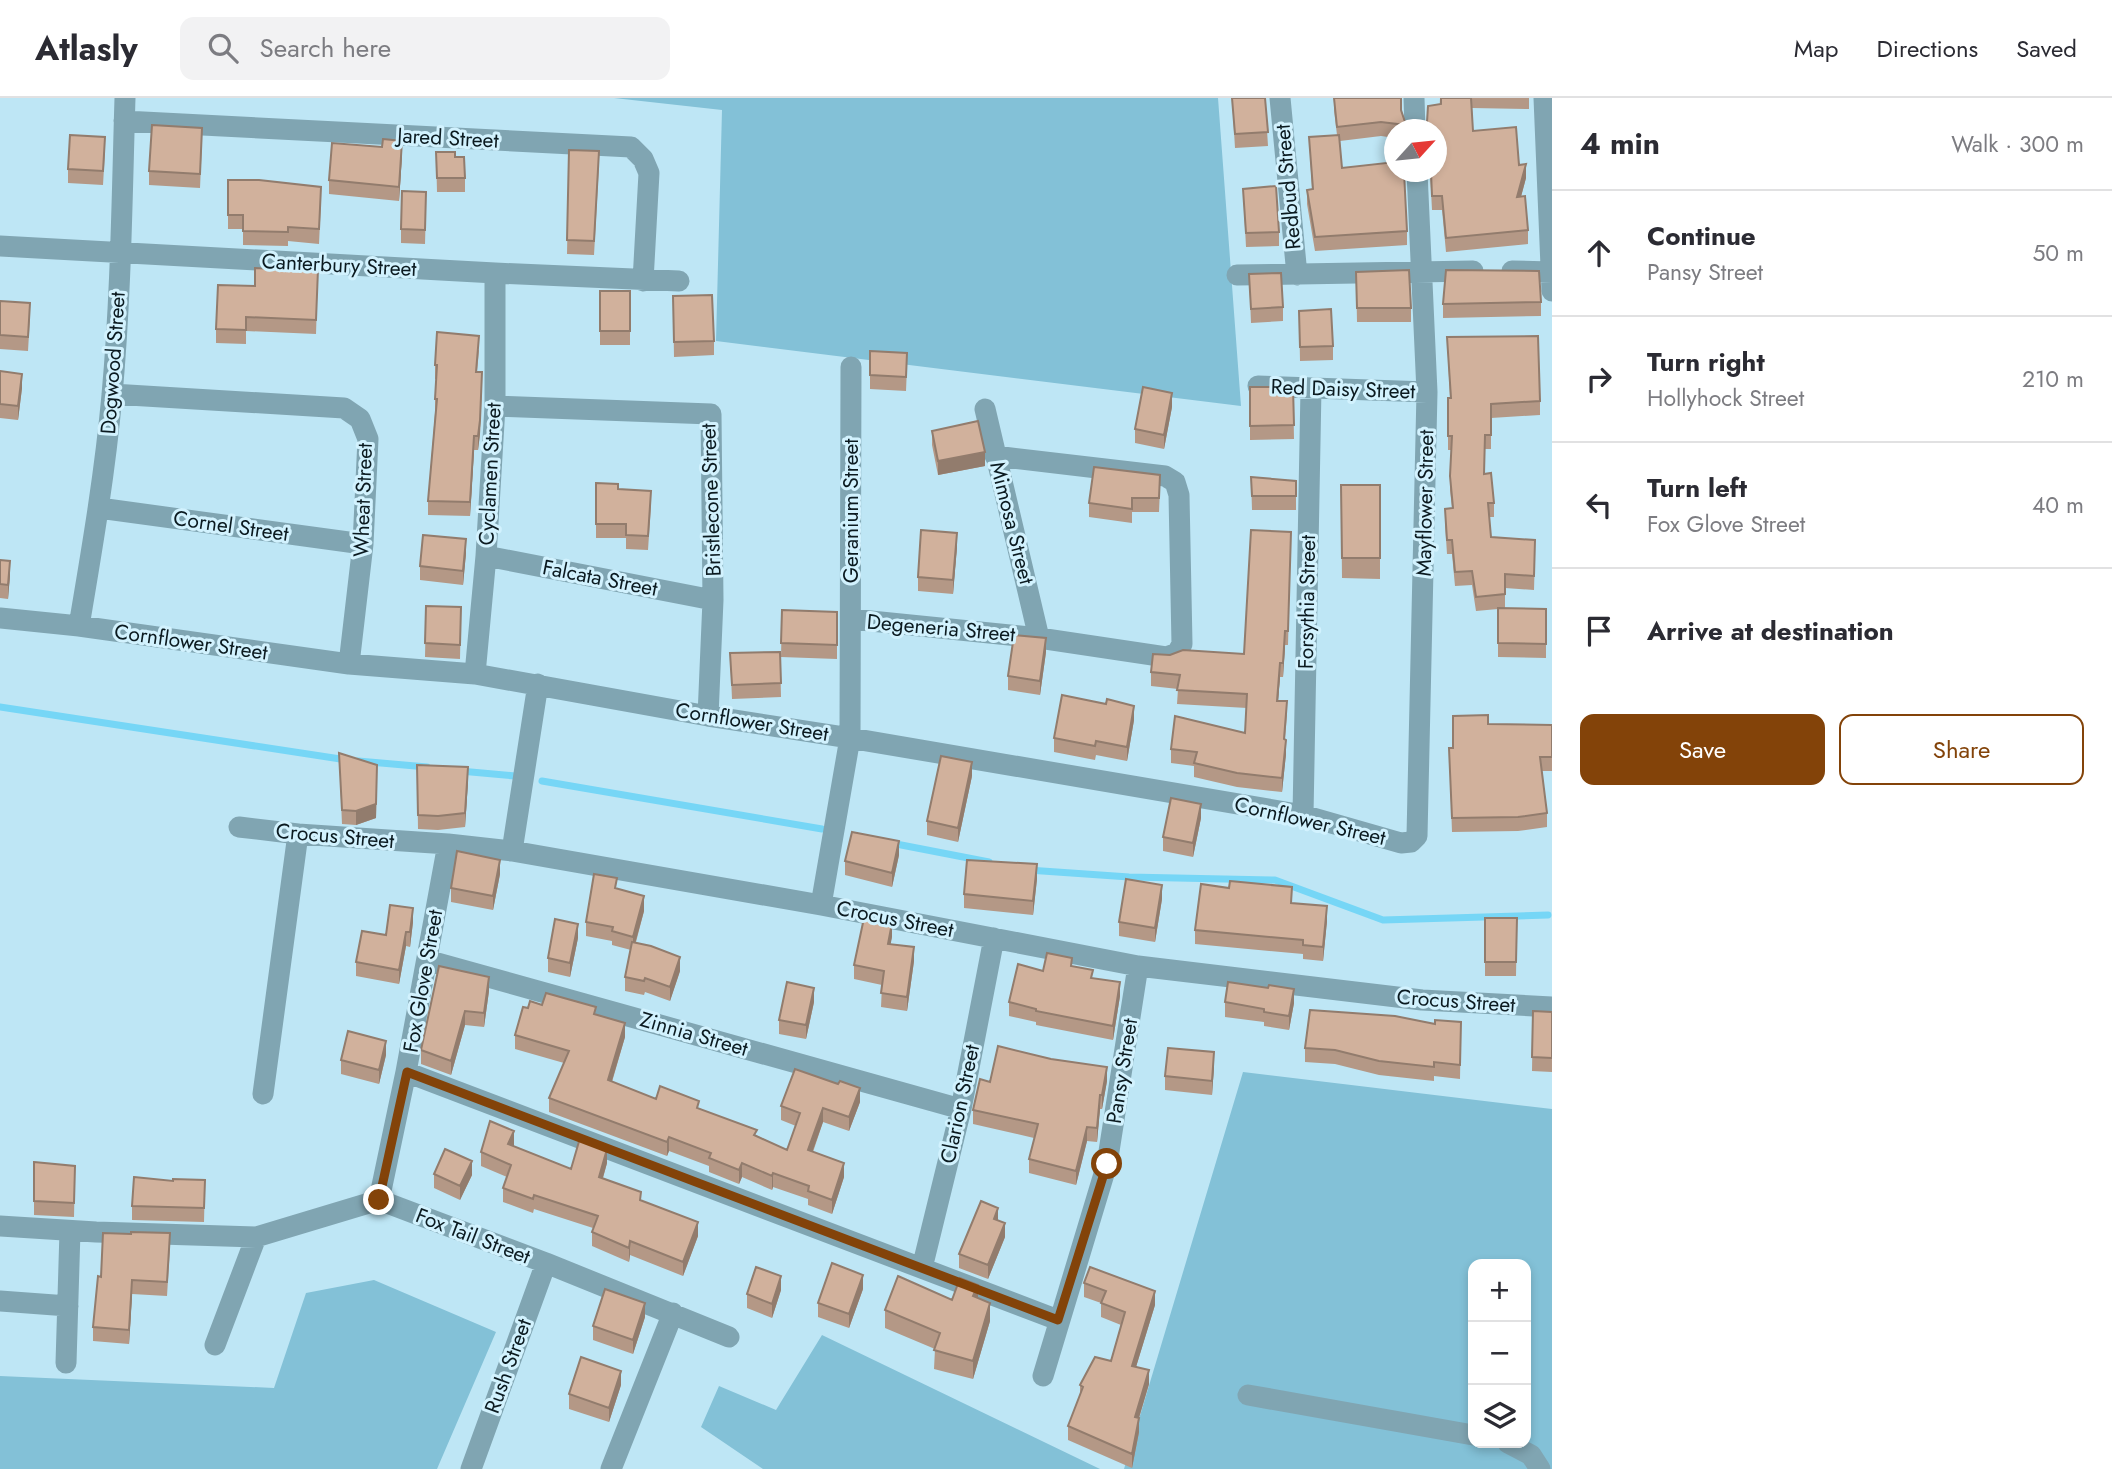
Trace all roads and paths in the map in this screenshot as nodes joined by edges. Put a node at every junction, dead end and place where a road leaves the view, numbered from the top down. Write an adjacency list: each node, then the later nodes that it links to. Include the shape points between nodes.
1 (125, 98): 6 (street, Dogwood Street)
2 (1280, 98): 15 (street, Redbud Street)
3 (1414, 98): 5 (street)
4 (1545, 98): 7 (street)
5 (1415, 119)
6 (124, 121): 10 (street, Dogwood Street); 16 (street, Jared Street, via 631,147 649,173)
7 (1549, 145): 12 (street)
8 (1418, 182): 11 (street, Mayflower Street)
9 (0, 246): 10 (street, Canterbury Street)
10 (121, 253): 13 (street, Canterbury Street); 23 (street, Dogwood Street)
11 (1422, 271): 12 (street); 15 (street); 22 (street, Mayflower Street)
12 (1552, 272): 18 (street)
13 (495, 273): 16 (street, Canterbury Street); 24 (street, Cyclamen Street)
14 (1237, 275): 15 (street)
15 (1297, 275)
16 (643, 281): 17 (street, Canterbury Street)
17 (679, 281)
18 (1552, 291)
19 (851, 367): 32 (street, Geranium Street)
20 (1258, 386): 21 (street, Red Daisy Street)
21 (1311, 388): 22 (street, Red Daisy Street); 40 (street, Forsythia Street)
22 (1427, 392): 43 (street, Mayflower Street)
23 (112, 394): 27 (street, Dogwood Street); 28 (street, Wheat Street, via 344,408 360,419 368,439)
24 (495, 406): 29 (street, Cyclamen Street); 30 (street, Bristlecone Street, via 711,414)
25 (985, 409): 26 (street, Mimosa Street)
26 (995, 456): 34 (street, Mimosa Street); 34 (street, Degeneria Street, via 1165,476 1175,482 1179,495 1182,644 1177,653 1166,657)
27 (99, 508): 28 (street, Cornel Street); 33 (street, Dogwood Street)
28 (363, 544): 35 (street, Wheat Street)
29 (486, 556): 30 (street, Falcata Street); 36 (street, Cyclamen Street)
30 (713, 600): 38 (street, Bristlecone Street)
31 (0, 618): 33 (street)
32 (851, 620): 34 (street, Degeneria Street); 39 (street, Geranium Street)
33 (79, 626): 35 (street, Cornflower Street)
34 (1040, 638)
35 (349, 664): 36 (street, Cornflower Street)
36 (475, 674): 37 (street, Cornflower Street)
37 (538, 684): 38 (street, Cornflower Street); 45 (street)
38 (708, 716): 39 (street, Cornflower Street)
39 (850, 738): 40 (street, Cornflower Street); 46 (street, Geranium Street)
40 (1303, 815): 43 (street, Cornflower Street, via 1401,843 1411,842)
41 (239, 827): 42 (street, Crocus Street)
42 (298, 834): 44 (street, Crocus Street); 52 (street)
43 (1417, 835)
44 (448, 844): 45 (street, Crocus Street); 48 (street, Fox Glove Street)
45 (512, 851): 46 (street, Crocus Street)
46 (821, 905): 47 (street, Crocus Street)
47 (994, 938): 49 (street, Crocus Street); 53 (street, Clarion Street)
48 (427, 960): 51 (street, Fox Glove Street); 53 (street, Zinnia Street)
49 (1138, 966): 50 (street, Crocus Street, via 1422,1000); 63 (street, Pansy Street, via 1107,1164)
50 (1552, 1007)
51 (407, 1072): 54 (street, Fox Glove Street); 59 (street)
52 (263, 1094)
53 (961, 1109): 59 (street, Clarion Street)
54 (379, 1200): 57 (street); 58 (street, Fox Tail Street)
55 (0, 1226): 56 (street)
56 (70, 1231): 57 (street); 61 (street)
57 (256, 1237): 65 (street)
58 (546, 1263): 62 (street, Fox Tail Street); 72 (street, Rush Street)
59 (922, 1268): 63 (street)
60 (0, 1301): 61 (street)
61 (68, 1306): 66 (street)
62 (673, 1313): 64 (street, Fox Tail Street); 71 (street)
63 (1058, 1320): 67 (street, Pansy Street)
64 (729, 1337)
65 (215, 1345)
66 (66, 1363)
67 (1042, 1376)
68 (1248, 1395): 69 (street)
69 (1468, 1434)
70 (1518, 1448): 73 (street, via 1531,1455)
71 (616, 1467)
72 (471, 1469)
73 (1540, 1469)

